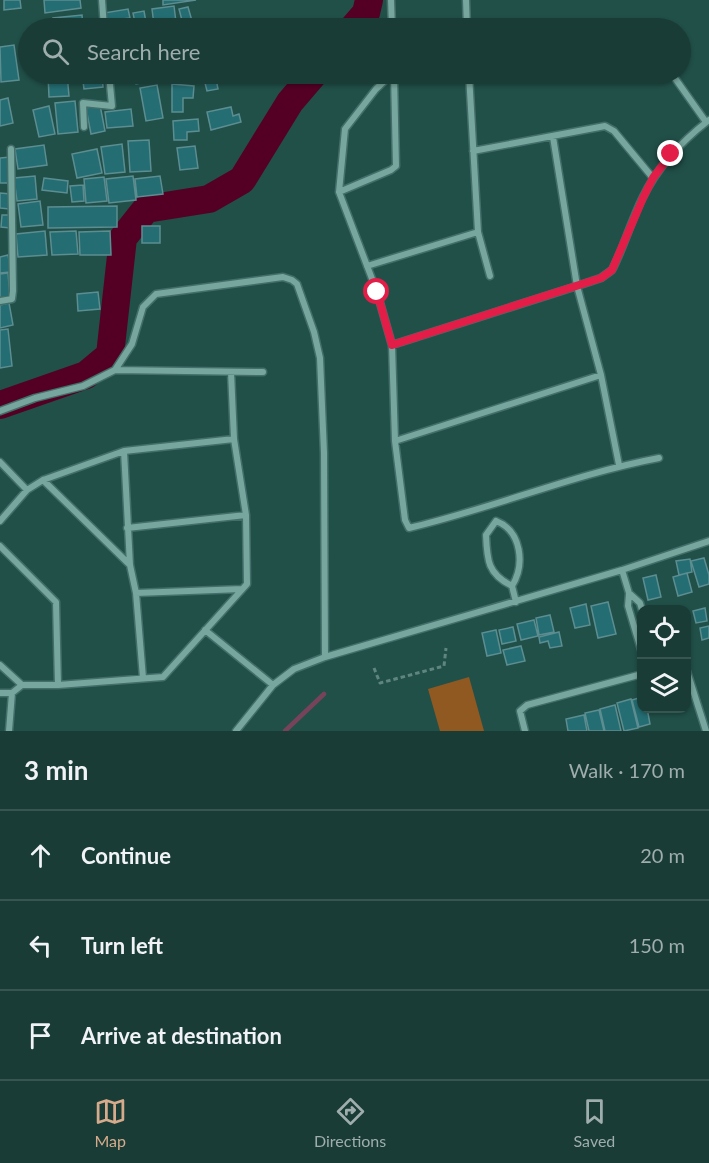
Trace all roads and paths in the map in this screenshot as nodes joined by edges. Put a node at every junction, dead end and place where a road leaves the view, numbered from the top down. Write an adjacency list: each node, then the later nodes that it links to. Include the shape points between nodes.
1 (102, 0): 4 (street)
2 (391, 0): 5 (street)
3 (466, 0): 6 (street)
4 (103, 18)
5 (392, 18)
6 (467, 18)
7 (110, 84): 13 (street, via 112,106 83,103)
8 (382, 84): 18 (street, via 345,129)
9 (393, 84): 18 (street, via 396,166)
10 (470, 84): 16 (street)
11 (680, 84): 12 (street)
12 (708, 121): 17 (street, via 671,154)
13 (84, 127)
14 (553, 137): 16 (street); 17 (street, via 610,128); 22 (street)
15 (12, 149): 23 (street, via 13,291 12,299)
16 (473, 151): 19 (street)
17 (653, 178): 22 (street, via 612,270)
18 (339, 192): 20 (street)
19 (478, 232): 20 (street); 21 (street)
20 (367, 266): 24 (street)
21 (490, 276)
22 (577, 286): 24 (street); 28 (street)
23 (0, 301)
24 (392, 345): 31 (street)
25 (114, 370): 26 (street); 29 (street, via 83,386); 56 (street, via 132,344 142,306 156,294 283,277 297,284 320,358)
26 (231, 372): 27 (street); 30 (street)
27 (263, 372)
28 (602, 375): 31 (street); 35 (street)
29 (0, 411)
30 (234, 439): 32 (street); 39 (street)
31 (395, 441): 38 (street, via 409,528)
32 (124, 451): 36 (street); 42 (street)
33 (659, 458): 35 (street)
34 (0, 462): 37 (street)
35 (618, 465): 38 (street)
36 (43, 480): 37 (street); 45 (street)
37 (27, 490): 40 (street)
38 (492, 506): 41 (street)
39 (246, 514): 42 (street); 48 (street, via 248,578)
40 (0, 521)
41 (496, 521): 47 (street, via 504,524 518,545 520,566); 47 (street, via 486,535 489,560 499,579)
42 (127, 528): 45 (street)
43 (709, 541): 46 (street)
44 (0, 546): 63 (street, via 56,602)
45 (129, 565): 49 (street)
46 (622, 570): 50 (street); 51 (street)
47 (512, 586): 51 (street)
48 (242, 589): 49 (street); 53 (street)
49 (136, 593): 60 (street)
50 (629, 593): 52 (street); 54 (street, via 628,606)
51 (516, 602): 56 (street)
52 (641, 605)
53 (205, 630): 60 (street, via 163,677); 64 (street)
54 (637, 636)
55 (447, 648): 58 (path, via 444,666 380,683)
56 (326, 657): 64 (street, via 294,669)
57 (0, 665): 62 (street)
58 (374, 668)
59 (637, 675): 69 (street, via 527,705 520,711)
60 (143, 678): 63 (street)
61 (691, 682): 70 (street)
62 (22, 685): 63 (street); 66 (street)
63 (58, 685)
64 (273, 685): 68 (street)
65 (0, 693): 66 (street)
66 (12, 693): 67 (street)
67 (9, 731)
68 (236, 731)
69 (525, 731)
70 (705, 731)

